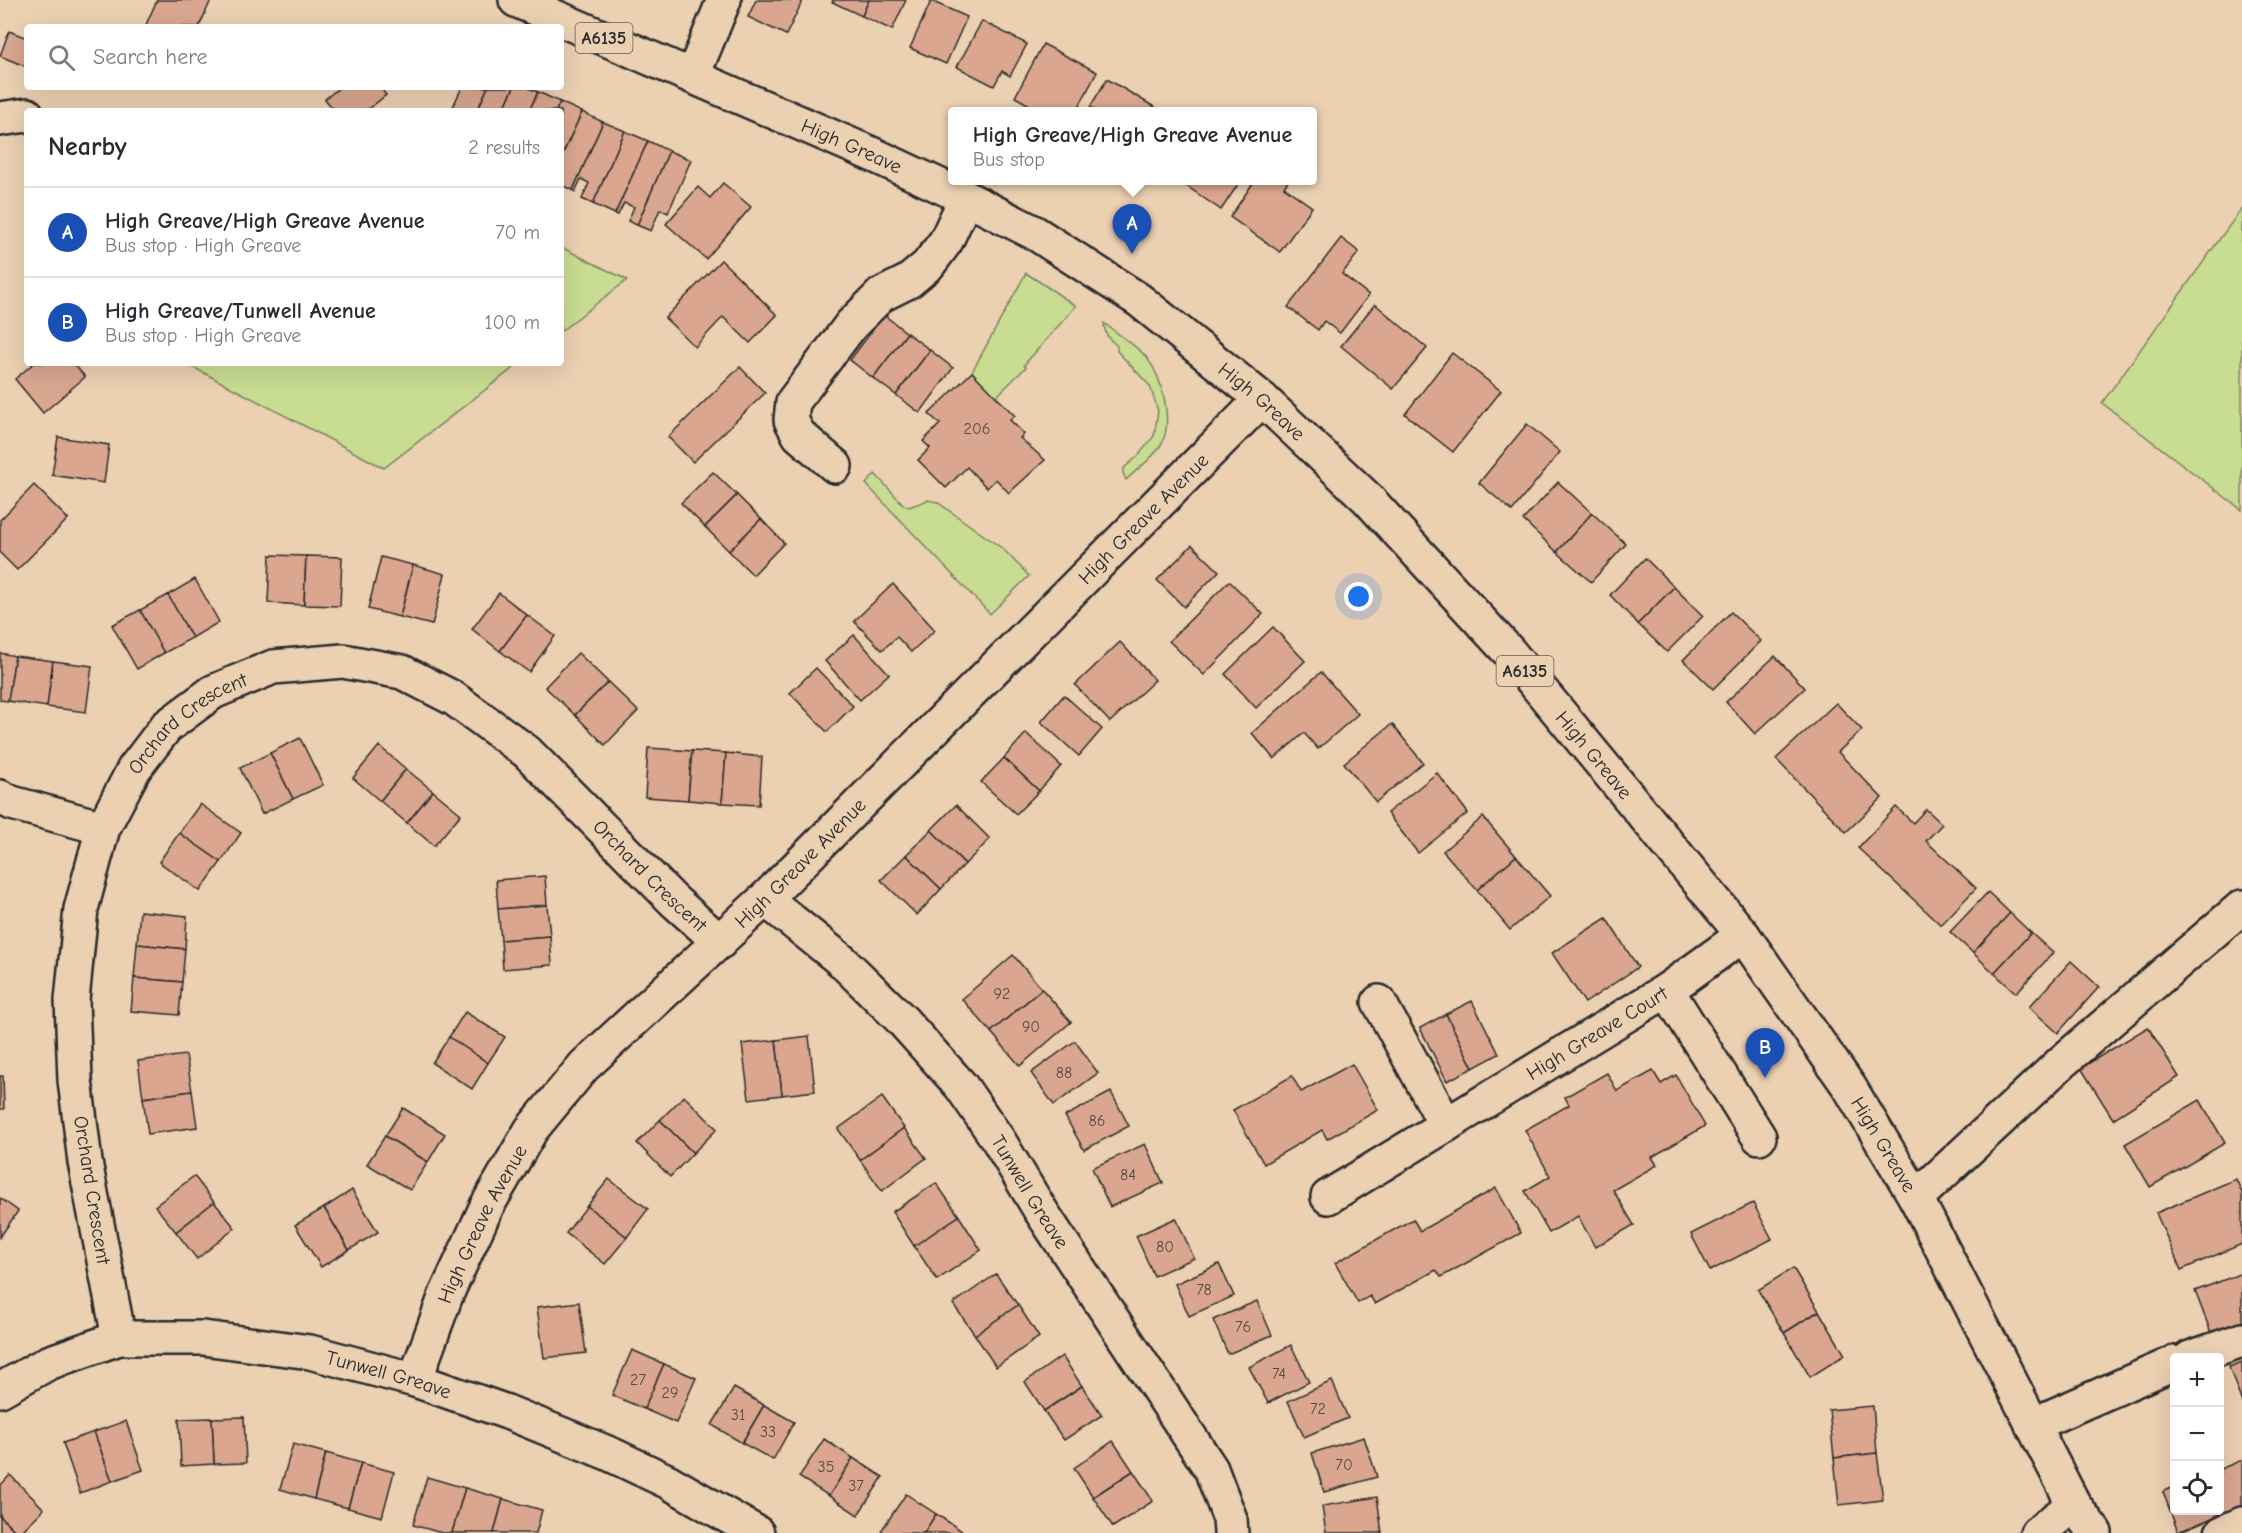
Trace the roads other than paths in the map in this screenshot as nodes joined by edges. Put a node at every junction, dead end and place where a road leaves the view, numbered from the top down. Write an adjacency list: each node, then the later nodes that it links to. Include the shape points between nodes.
1 (516, 0): 3 (street, A6135)
2 (724, 0): 3 (street)
3 (693, 75): 6 (street, High Greave / A6135)
4 (24, 115): 5 (street)
5 (0, 119)
6 (966, 198): 7 (street, High Greave / A6135, via 1035,233 1139,300); 8 (street, via 946,241 928,266 881,295 851,325 793,402 790,420 799,435)
7 (1262, 399): 11 (street, High Greave Avenue); 13 (street, High Greave / A6135, via 1368,499 1510,653)
8 (835, 466)
9 (0, 797): 10 (street)
10 (103, 828): 14 (street, Orchard Crescent, via 134,769 166,727 213,692 273,667 343,661 402,672 453,698 527,752 674,901); 21 (street, Orchard Crescent, via 81,909 72,1000 75,1080 85,1162)
11 (765, 899): 14 (street, High Greave Avenue); 31 (street, Tunwell Greave, via 842,961 961,1086 1211,1469 1230,1519)
12 (2242, 907): 20 (street, via 2062,1062)
13 (1743, 935): 15 (street, High Greave Court); 20 (street, High Greave / A6135, via 1850,1088)
14 (720, 942): 25 (street, High Greave Avenue, via 584,1066 531,1130 487,1206 446,1295)
15 (1666, 990): 17 (street, High Greave Court); 18 (street)
16 (1379, 1002): 17 (street)
17 (1446, 1125): 19 (street, High Greave Court)
18 (1759, 1137)
19 (1328, 1197)
20 (1916, 1198): 27 (street, High Greave / A6135)
21 (118, 1338): 25 (street, Tunwell Greave, via 203,1338 310,1352); 26 (street, Tunwell Greave, via 48,1363)
22 (2242, 1340): 23 (street)
23 (2204, 1353)
24 (2170, 1365): 27 (street)
25 (415, 1380): 30 (street, Tunwell Greave, via 610,1454 669,1482)
26 (0, 1390)
27 (2032, 1425): 28 (street, High Greave / A6135)
28 (2074, 1505): 32 (street); 33 (street, High Greave / A6135)
29 (2242, 1524): 34 (street)
30 (757, 1533)
31 (1231, 1533)
32 (2037, 1533)
33 (2095, 1533)
34 (2222, 1533)

